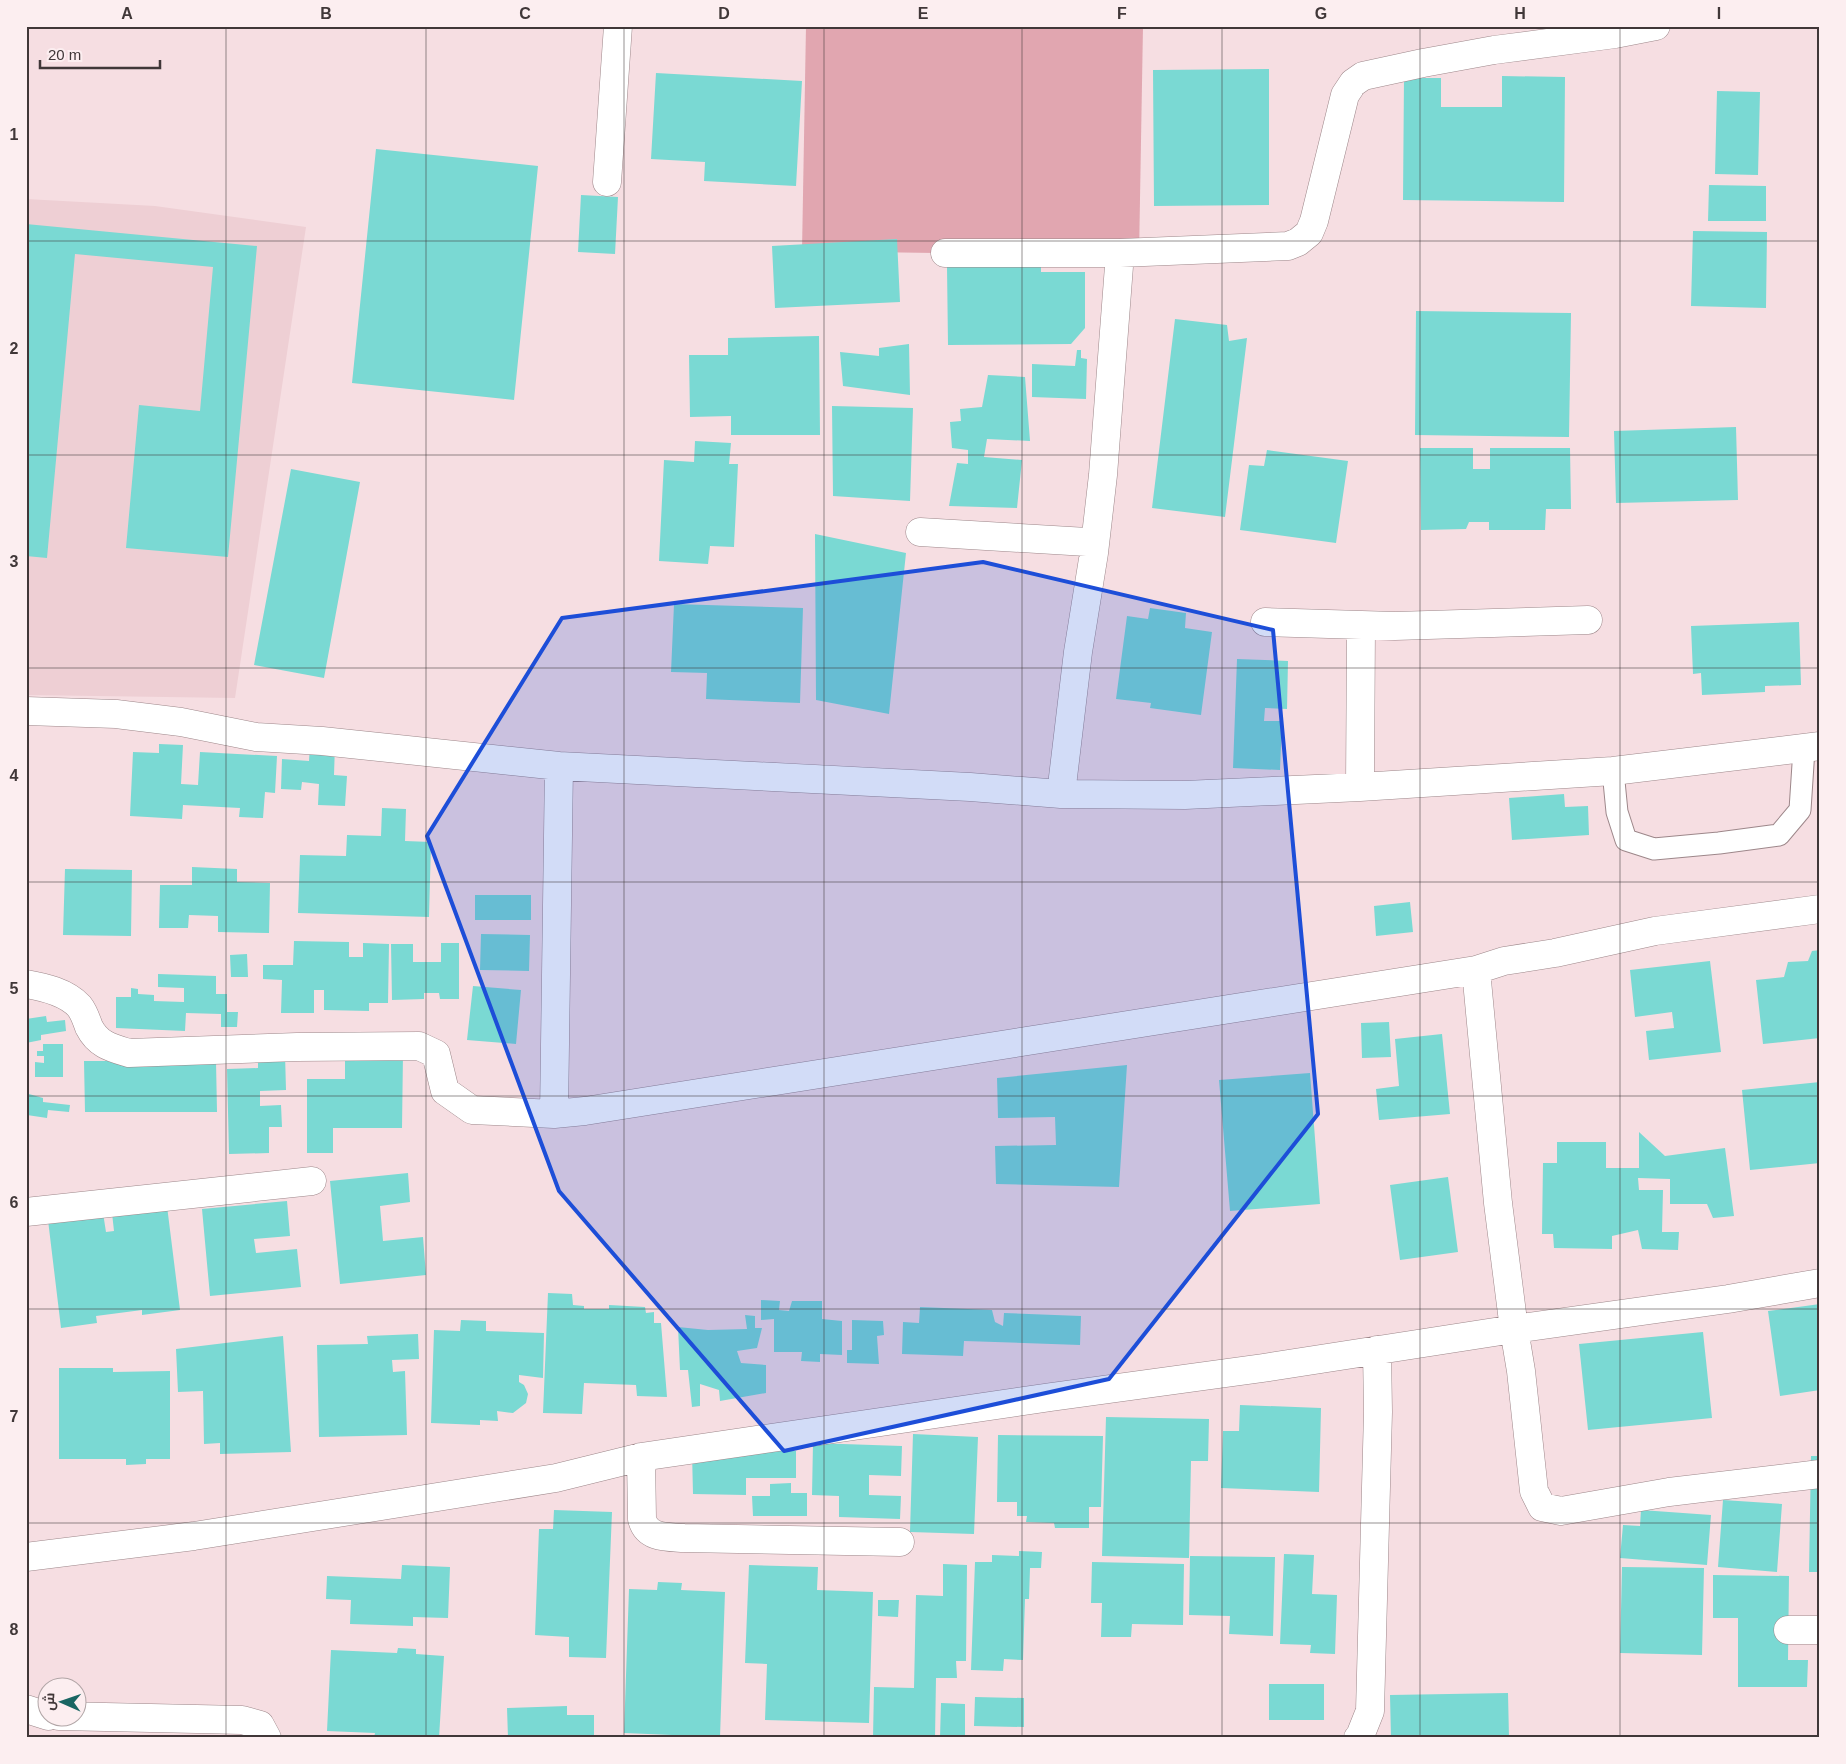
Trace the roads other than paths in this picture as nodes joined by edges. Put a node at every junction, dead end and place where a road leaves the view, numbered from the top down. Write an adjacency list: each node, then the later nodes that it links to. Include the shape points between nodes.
1 (618, 26): 4 (street)
2 (1656, 26): 3 (street)
3 (1612, 30): 6 (street, via 1363,76 1345,95 1319,205 1309,233 1298,242 1288,246)
4 (607, 182)
5 (944, 253): 6 (street)
6 (1120, 253): 8 (street)
7 (920, 532): 8 (street, via 1087,542)
8 (1094, 553): 17 (street)
9 (1588, 620): 11 (street)
10 (1265, 622): 11 (street)
11 (1361, 626): 16 (street)
12 (26, 711): 14 (street, via 116,714 181,722 256,737)
13 (1812, 747): 15 (street); 15 (lane, via 1800,810 1779,835 1718,843 1654,849 1626,840 1617,812)
14 (559, 766): 17 (street); 21 (street)
15 (1613, 770): 16 (street)
16 (1360, 787): 17 (street, via 1185,795)
17 (1060, 794)
18 (1820, 909): 19 (street, via 1655,931 1504,961)
19 (1476, 970): 21 (street); 25 (street, via 1498,1203)
20 (26, 984): 21 (street, via 62,993 77,1004 90,1029 104,1046 129,1053 419,1046 436,1054 445,1091 472,1110)
21 (554, 1114)
22 (312, 1181): 23 (street)
23 (26, 1212)
24 (1820, 1283): 25 (street)
25 (1514, 1329): 26 (street); 28 (street, via 1534,1491 1542,1507 1561,1511 1632,1498)
26 (1377, 1350): 27 (street); 37 (street, via 1370,1712)
27 (641, 1457): 29 (street, via 642,1519 644,1526 656,1535); 30 (street, via 556,1478 194,1536)
28 (1820, 1474)
29 (900, 1542)
30 (26, 1557)
31 (1788, 1630): 32 (street)
32 (1820, 1630)
33 (26, 1709): 34 (street)
34 (38, 1713)
35 (88, 1717): 36 (street, via 242,1720 260,1725)
36 (267, 1738)
37 (1358, 1738)

